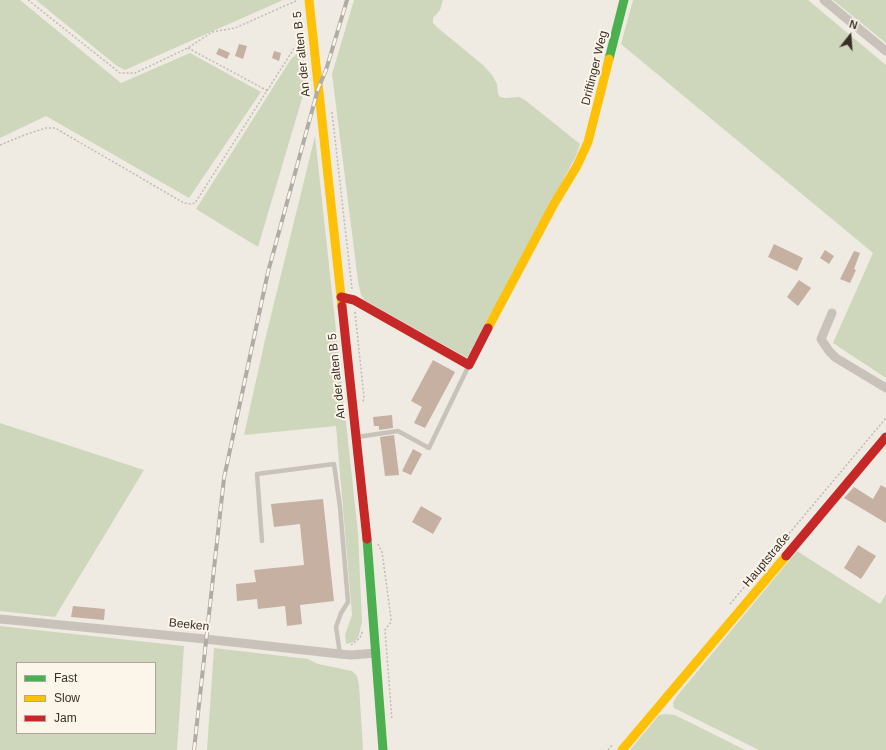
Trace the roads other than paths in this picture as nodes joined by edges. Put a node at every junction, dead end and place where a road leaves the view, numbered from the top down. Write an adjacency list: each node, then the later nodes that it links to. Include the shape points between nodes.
1 (309, 0): 5 (main road, An der alten B 5)
2 (624, 0): 7 (main road, Driftinger Weg, via 588,142)
3 (824, 0): 4 (street)
4 (886, 51)
5 (341, 297): 7 (main road, via 354,300); 9 (main road, An der alten B 5)
6 (832, 313): 8 (street, via 821,339 829,351 836,358)
7 (469, 365): 9 (lane, via 429,448 398,431)
8 (886, 388)
9 (356, 437): 13 (main road, An der alten B 5)
10 (886, 437): 16 (main road, Hauptstraße)
11 (262, 541): 14 (lane, via 257,474 334,464 348,602 336,628)
12 (0, 619): 14 (street, Beeken)
13 (376, 653): 14 (street, Beeken); 15 (main road, An der alten B 5)
14 (340, 654)
15 (383, 750)
16 (622, 750)

